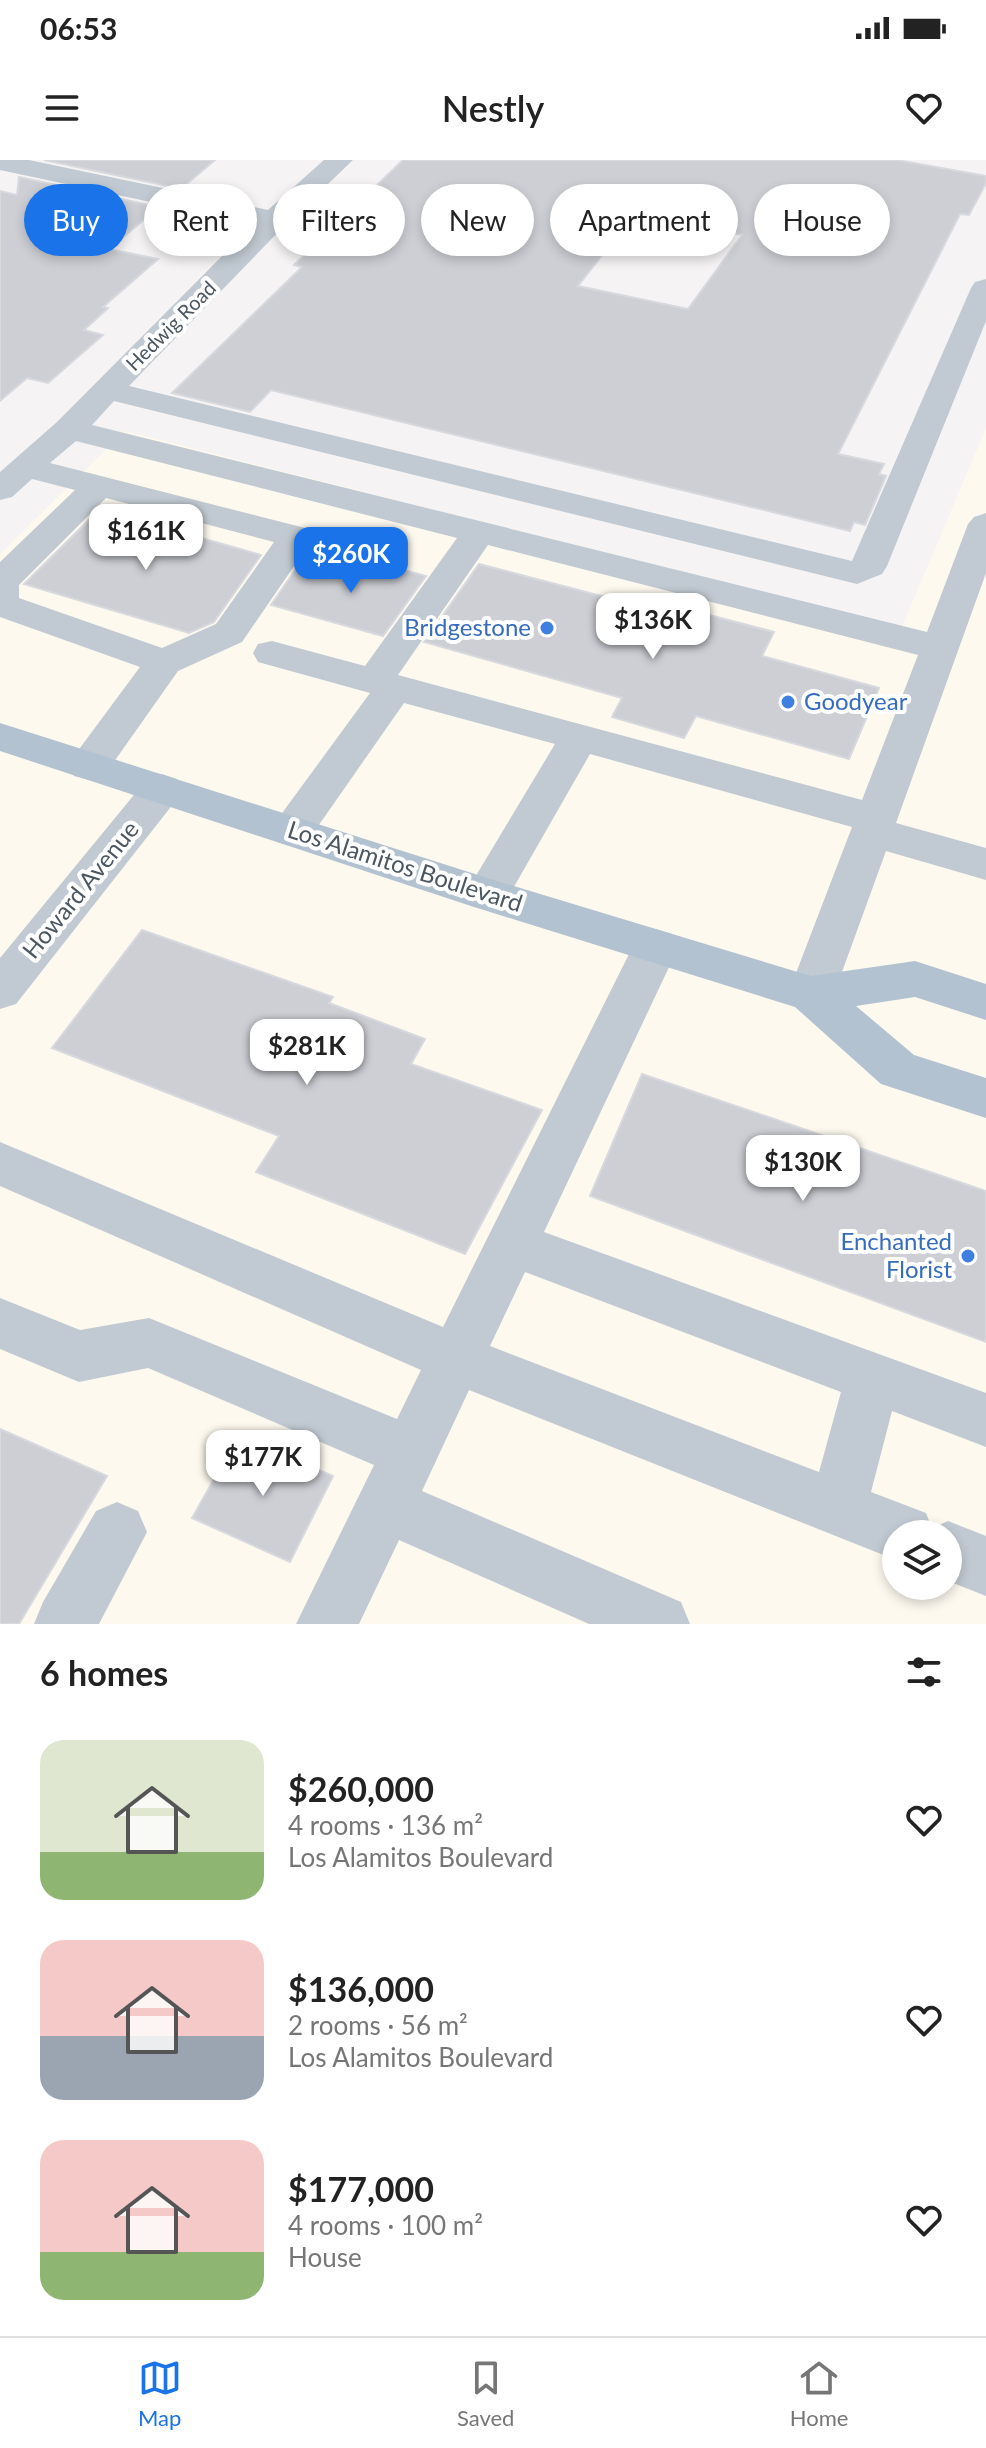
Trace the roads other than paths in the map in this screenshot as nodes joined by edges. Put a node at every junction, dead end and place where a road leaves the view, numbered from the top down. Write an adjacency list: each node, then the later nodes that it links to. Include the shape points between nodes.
1 (340, 160): 3 (street, Hedwig Road)
2 (0, 162): 4 (street)
3 (314, 184)
4 (273, 220)
5 (273, 221): 7 (street, Hedwig Road)
6 (986, 288): 7 (street, via 947,370 869,566 857,573)
7 (107, 390): 8 (street, Hedwig Road)
8 (69, 429): 9 (street, Hedwig Road); 12 (street)
9 (16, 463): 10 (street)
10 (99, 486): 16 (street, via 1,582 0,604); 16 (street, via 296,537 229,633)
11 (986, 524): 13 (street)
12 (481, 530): 14 (street); 17 (street)
13 (977, 573): 14 (street)
14 (940, 648): 22 (street)
15 (272, 653): 17 (street)
16 (164, 662): 20 (street)
17 (385, 684): 19 (street); 23 (street)
18 (0, 737): 20 (main road, Los Alamitos Boulevard)
19 (579, 738): 22 (street); 25 (street)
20 (89, 766): 21 (main road, Los Alamitos Boulevard)
21 (162, 789): 23 (main road, Los Alamitos Boulevard); 27 (street, Howard Avenue)
22 (873, 826): 24 (street); 28 (street)
23 (292, 831): 25 (main road, Los Alamitos Boulevard)
24 (986, 864)
25 (487, 894): 26 (main road, Los Alamitos Boulevard)
26 (656, 946): 28 (main road, Los Alamitos Boulevard); 32 (street)
27 (0, 991)
28 (811, 994): 29 (main road, Los Alamitos Boulevard, via 915,979); 30 (main road, Los Alamitos Boulevard, via 898,1070)
29 (986, 1002)
30 (986, 1098)
31 (0, 1163): 34 (street)
32 (511, 1243): 34 (street); 35 (street)
33 (0, 1323): 37 (street, via 79,1356 149,1343)
34 (454, 1358): 37 (street); 39 (street)
35 (873, 1378): 36 (street); 39 (street)
36 (986, 1420)
37 (409, 1452): 38 (street)
38 (385, 1504): 45 (street); 46 (street)
39 (838, 1508): 40 (street)
40 (882, 1525)
41 (117, 1532): 44 (street)
42 (962, 1557): 43 (street)
43 (986, 1566)
44 (65, 1624)
45 (327, 1624)
46 (659, 1624)

